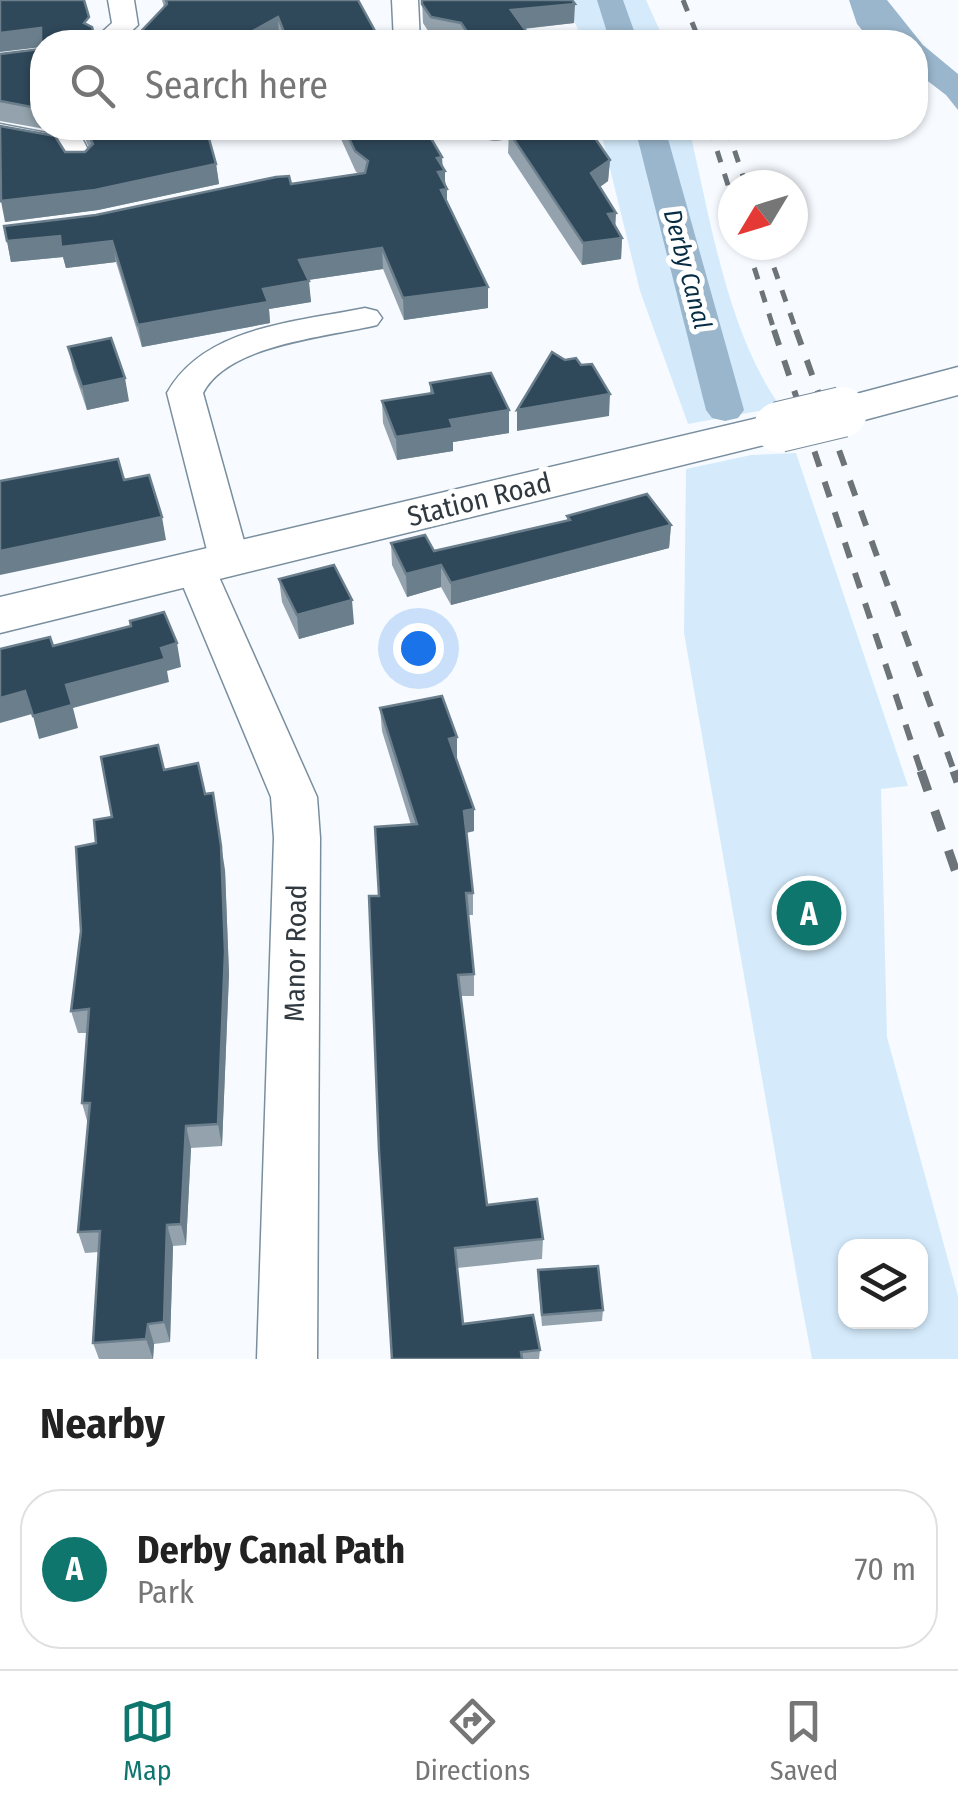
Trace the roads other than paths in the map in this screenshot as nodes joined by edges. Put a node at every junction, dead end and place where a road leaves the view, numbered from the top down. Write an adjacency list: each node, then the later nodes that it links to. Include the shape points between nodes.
1 (121, 0): 3 (street, via 125,25)
2 (405, 0): 4 (street)
3 (119, 30)
4 (406, 30)
5 (0, 132): 6 (street)
6 (30, 138)
7 (42, 140): 8 (street, via 73,146)
8 (79, 162)
9 (366, 318): 11 (street, Manor Road, via 224,353 188,381)
10 (958, 381): 11 (main road, Station Road, bridge)
11 (212, 563): 12 (main road, Station Road); 13 (street, Manor Road, via 294,797)
12 (0, 616)
13 (287, 1359)

